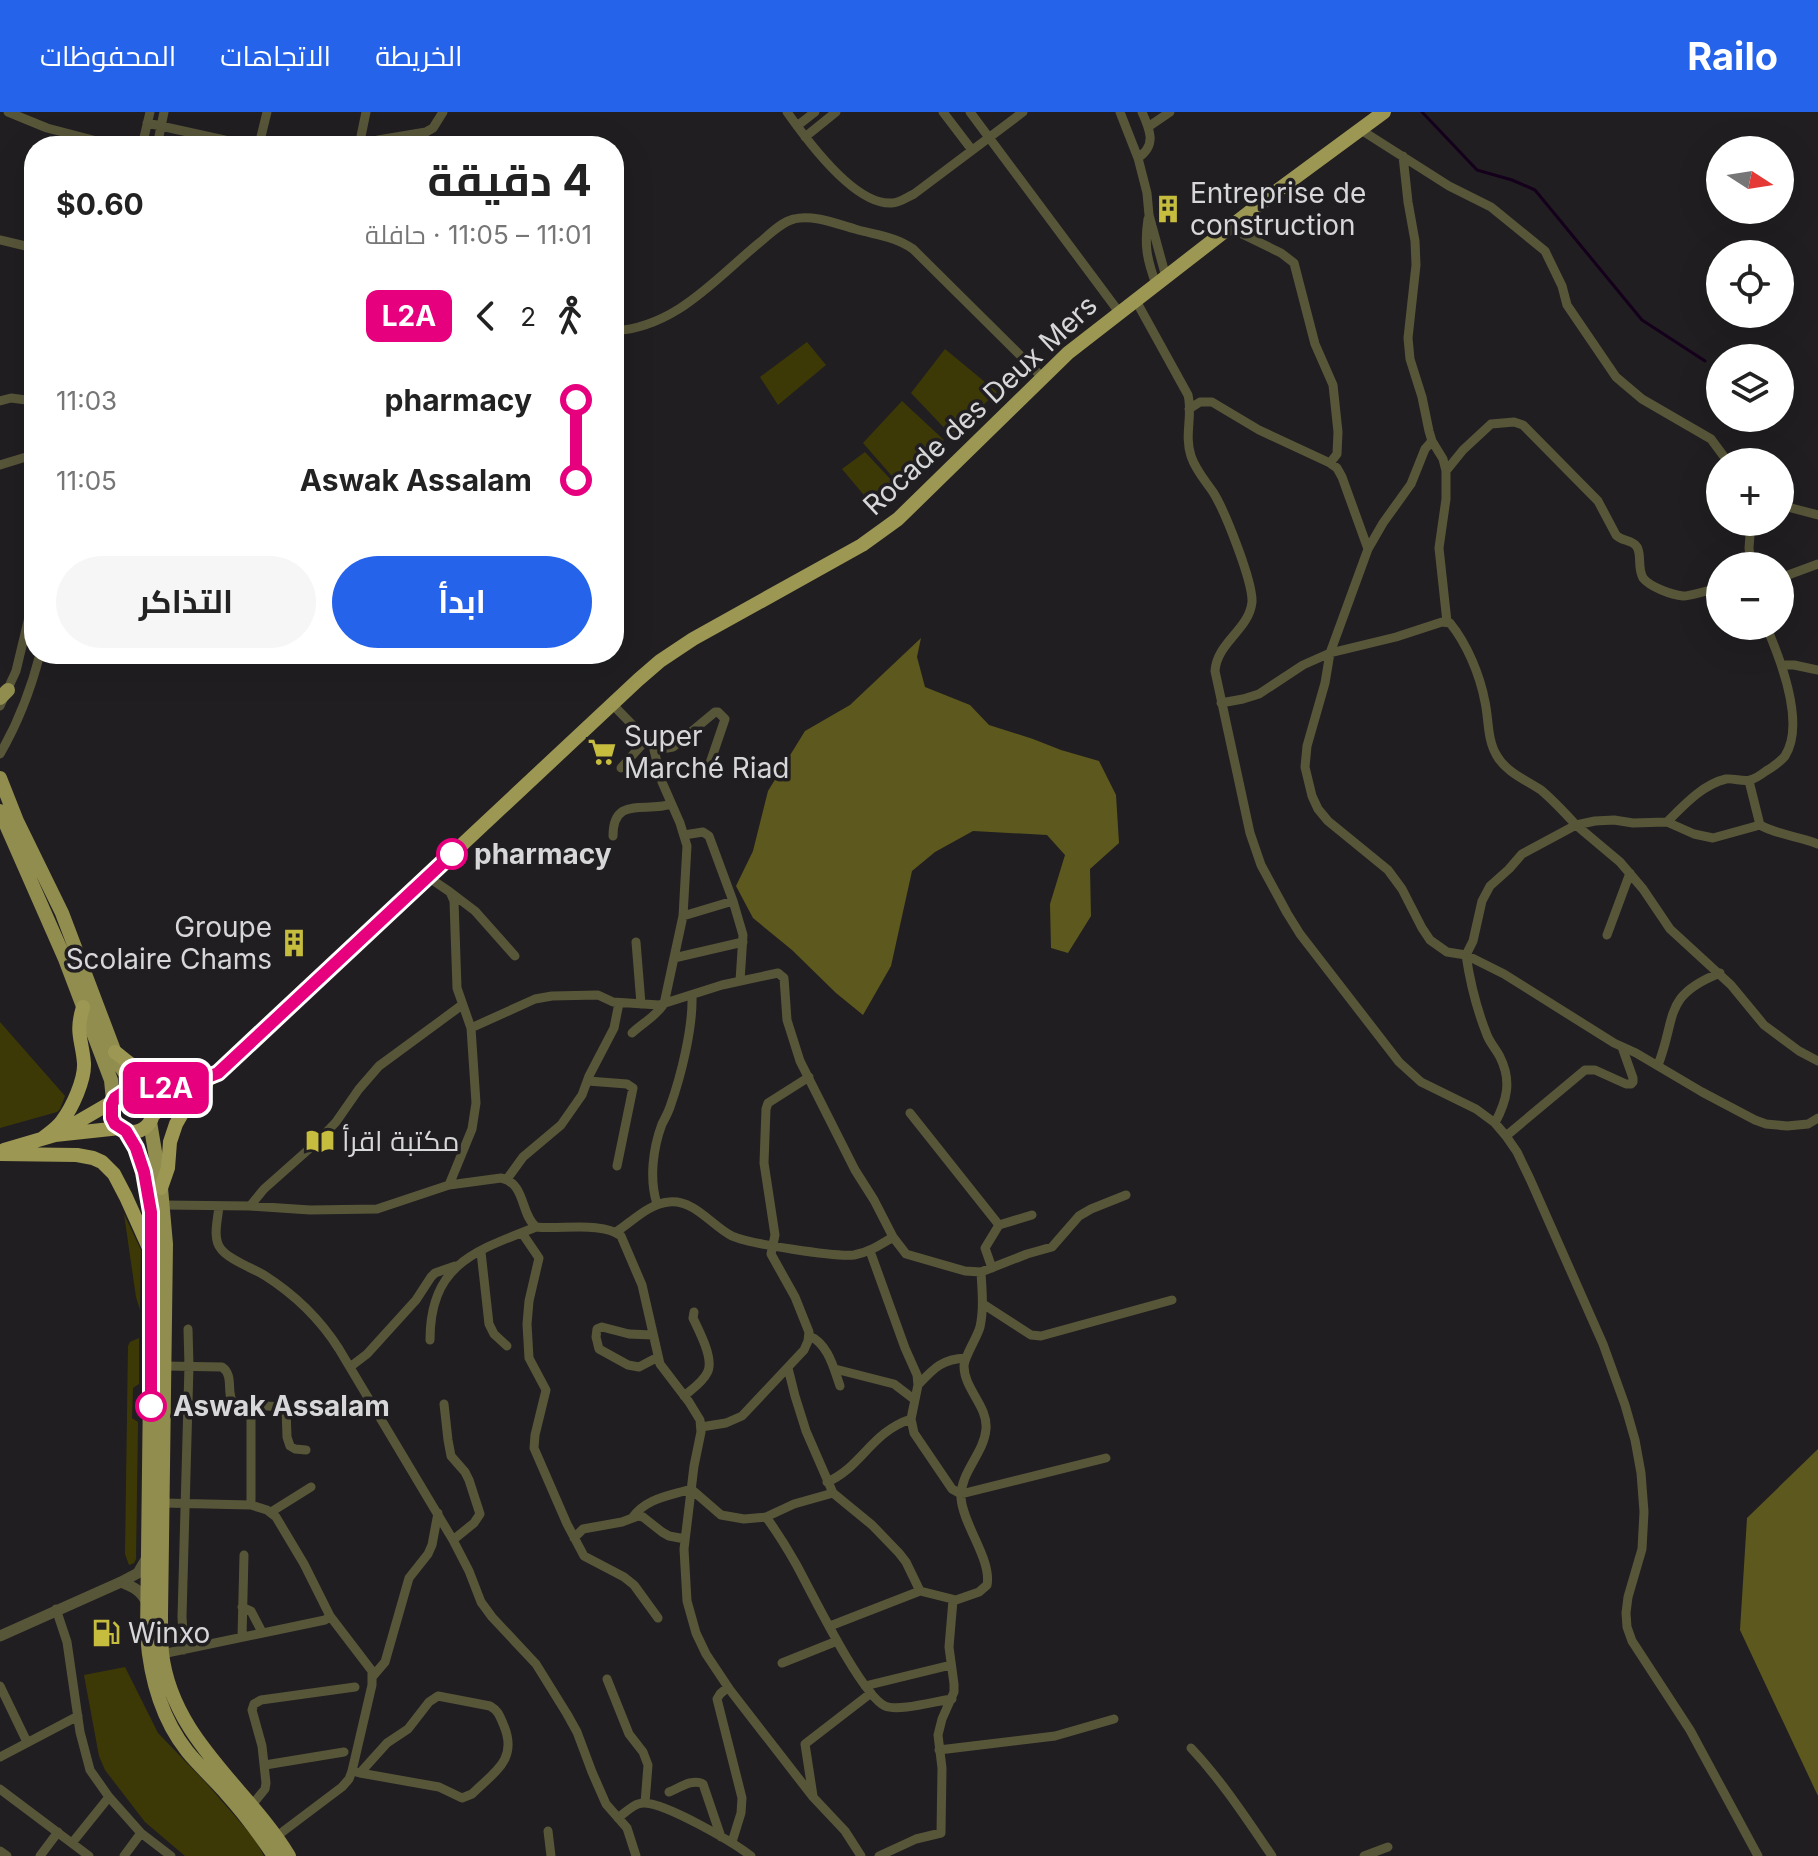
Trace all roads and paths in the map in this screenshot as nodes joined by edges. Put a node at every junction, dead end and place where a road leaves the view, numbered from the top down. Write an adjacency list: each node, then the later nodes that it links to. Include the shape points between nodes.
1 (8, 112): 22 (street)
2 (150, 112): 17 (street)
3 (164, 112): 19 (street)
4 (267, 112): 26 (street)
5 (366, 112): 27 (street)
6 (443, 112): 28 (street, via 433,128)
7 (787, 112): 18 (street)
8 (815, 112): 18 (street)
9 (836, 112): 29 (street)
10 (943, 112): 31 (street)
11 (970, 112): 30 (street)
12 (1023, 112): 30 (street)
13 (1120, 112): 33 (street)
14 (1142, 112): 20 (street)
15 (1170, 112): 20 (street)
16 (1384, 112): 21 (highway, Rocade des Deux Mers)
17 (147, 123): 19 (street); 23 (street)
18 (797, 126): 29 (street)
19 (161, 127): 24 (street); 25 (street)
20 (1148, 127): 33 (street, via 1149,147)
21 (1361, 130): 32 (street); 34 (highway, Rocade des Deux Mers)
22 (78, 136)
23 (144, 136)
24 (159, 136)
25 (210, 136)
26 (261, 136)
27 (362, 136)
28 (402, 136)
29 (805, 137): 31 (street, via 849,184 889,204 914,194)
30 (989, 138): 31 (street); 39 (street)
31 (972, 150)
32 (1403, 156): 45 (street, via 1416,265 1408,338); 46 (street, via 1491,207 1545,251 1567,305 1616,377)
33 (1138, 158): 37 (street, via 1149,215 1147,259)
34 (1234, 224): 37 (highway, Rocade des Deux Mers); 48 (street, via 1240,233 1294,263 1315,344 1333,385 1338,432 1337,454)
35 (0, 240): 36 (street)
36 (24, 246)
37 (1161, 281): 38 (highway, Rocade des Deux Mers)
38 (1135, 299): 39 (highway, Rocade des Deux Mers); 44 (street, via 1184,387)
39 (1119, 312): 41 (highway, Rocade des Deux Mers)
40 (624, 330): 41 (street, via 674,313 776,229 806,217 903,242)
41 (1042, 377): 66 (highway, Rocade des Deux Mers, via 898,519 862,545 693,639)
42 (24, 400): 43 (street)
43 (0, 401)
44 (1189, 409): 48 (street, via 1208,400); 65 (street, via 1191,455 1223,514 1252,596 1247,618 1217,658)
45 (1432, 441): 50 (street); 53 (street)
46 (1718, 448)
47 (24, 458): 49 (street)
48 (1330, 463): 53 (street, via 1342,477)
49 (0, 465)
50 (1446, 471): 56 (street, via 1491,424 1523,425 1598,501 1616,535 1635,544 1641,574 1651,585 1681,596); 57 (street, via 1439,548)
51 (1794, 509): 52 (street)
52 (1818, 515)
53 (1368, 549): 60 (street)
54 (1818, 564): 55 (street)
55 (1794, 573)
56 (1706, 590)
57 (1447, 622): 60 (street); 77 (street, via 1459,635 1481,685 1496,756)
58 (24, 638): 64 (street)
59 (1772, 640): 62 (street)
60 (1330, 653): 65 (street, via 1259,694); 90 (street, via 1305,756 1312,796 1328,821 1388,870 1430,940 1447,952)
61 (38, 664): 69 (street)
62 (1782, 665): 63 (street); 73 (street, via 1792,738 1776,765)
63 (1818, 670)
64 (4, 694): 67 (street)
65 (1221, 703): 115 (street, via 1256,851 1300,934 1411,1074)
66 (612, 704): 68 (street); 83 (highway, Rocade des Deux Mers)
67 (0, 706)
68 (650, 743): 70 (street, via 673,747 718,712 725,719); 71 (street); 74 (street)
69 (0, 754)
70 (709, 766)
71 (621, 768)
72 (0, 778): 104 (main road, via 67,926)
73 (1749, 781): 76 (street, via 1718,781); 78 (street)
74 (671, 804): 79 (street); 80 (street, via 627,808 619,813)
75 (0, 811): 100 (main road)
76 (1667, 822): 77 (street); 78 (street, via 1713,838)
77 (1576, 825): 82 (street); 90 (street, via 1522,854 1490,886)
78 (1760, 825): 81 (street)
79 (684, 835): 85 (street, via 709,836); 86 (street)
80 (613, 836)
81 (1818, 844)
82 (1630, 873): 87 (street); 93 (street, via 1670,929)
83 (428, 877): 84 (street); 107 (highway, Rocade des Deux Mers)
84 (450, 892): 91 (street, via 475,911); 99 (street)
85 (733, 901): 86 (street); 89 (street)
86 (683, 916): 92 (street)
87 (1607, 935)
88 (636, 942): 97 (street)
89 (743, 942): 92 (street); 94 (street)
90 (1466, 955): 103 (street); 115 (street, via 1486,1033 1507,1078)
91 (515, 956)
92 (674, 958): 98 (street)
93 (1720, 973): 105 (street, via 1764,1025); 106 (street, via 1684,992 1672,1011)
94 (740, 981): 95 (street); 108 (street, via 782,975 789,1030)
95 (692, 996): 98 (street); 125 (street, via 680,1071 653,1168)
96 (619, 1003): 97 (street); 101 (street, via 598,995 545,997); 109 (street, via 614,1028)
97 (641, 1004): 98 (street)
98 (664, 1004): 102 (street)
99 (462, 1005): 101 (street); 128 (street, via 379,1066 336,1122)
100 (83, 1007): 111 (main road, via 111,1080); 118 (highway, via 78,1026 83,1079 65,1118)
101 (471, 1028): 122 (street, via 475,1117)
102 (632, 1033)
103 (1622, 1047): 106 (street); 117 (street, via 1631,1084 1585,1070)
104 (115, 1052): 107 (highway, via 154,1074); 110 (main road)
105 (1818, 1061)
106 (1658, 1065): 113 (street, via 1766,1124 1803,1125)
107 (213, 1077): 110 (highway, Rocade des Deux Mers); 114 (highway, Rocade des Deux Mers, via 179,1095); 123 (highway, via 176,1124)
108 (809, 1077): 134 (street); 135 (street, via 770,1101 766,1109 764,1163)
109 (588, 1081): 120 (street, via 633,1088); 121 (street, via 561,1125 523,1157)
110 (139, 1091): 111 (highway, Rocade des Deux Mers, via 127,1090); 114 (highway, via 151,1101)
111 (113, 1101): 116 (highway, via 112,1118); 118 (highway, Rocade des Deux Mers)
112 (910, 1113): 130 (street)
113 (1818, 1118)
114 (151, 1119): 116 (highway, Rocade des Deux Mers, via 139,1130); 123 (main road)
115 (1495, 1123): 117 (street)
116 (123, 1130): 118 (highway, Rocade des Deux Mers); 138 (main road, via 136,1148 149,1196)
117 (1506, 1136): 249 (street, via 1603,1344 1635,1440 1644,1512 1627,1627)
118 (49, 1137): 119 (highway, Rocade des Deux Mers)
119 (0, 1153): 138 (highway, via 77,1155 102,1162 122,1188)
120 (617, 1166)
121 (507, 1179): 122 (street); 131 (street)
122 (449, 1185): 128 (street, via 377,1209)
123 (161, 1188): 126 (main road)
124 (1126, 1195): 140 (street, via 1079,1216 1052,1247)
125 (657, 1204): 132 (street); 135 (street, via 685,1204 733,1236)
126 (164, 1205): 127 (street); 152 (main road)
127 (219, 1206): 128 (street); 154 (street, via 216,1240 221,1251 301,1303)
128 (250, 1206)
129 (1032, 1215): 130 (street)
130 (999, 1225): 140 (street, via 985,1248)
131 (536, 1227): 132 (street); 133 (street)
132 (616, 1232): 146 (street, via 642,1285)
133 (522, 1233): 137 (street); 181 (street, via 539,1258 527,1324 529,1358 546,1390 534,1448)
134 (893, 1237): 136 (street); 141 (street, via 911,1256)
135 (774, 1245): 136 (street, via 848,1255); 147 (street, via 771,1254)
136 (870, 1251): 157 (street)
137 (481, 1252): 139 (street); 149 (street, via 489,1324)
138 (153, 1257): 185 (main road)
139 (457, 1265): 148 (street, via 435,1299); 154 (street, via 435,1273 416,1300)
140 (992, 1268): 141 (street)
141 (981, 1272): 143 (street)
142 (1172, 1300): 143 (street, via 1041,1336)
143 (983, 1304): 151 (street, via 978,1334)
144 (694, 1312): 159 (street, via 709,1369)
145 (188, 1329): 153 (street)
146 (653, 1335): 150 (street); 150 (street, via 602,1327 596,1337 599,1349 628,1365 639,1367)
147 (809, 1336): 155 (street); 156 (street, via 822,1346)
148 (430, 1340)
149 (507, 1346)
150 (658, 1357): 159 (street)
151 (966, 1358): 157 (street, via 943,1362); 173 (street, via 965,1371 986,1428)
152 (165, 1366): 153 (street); 174 (main road)
153 (189, 1366): 162 (street, via 224,1368 231,1402); 175 (street)
154 (350, 1367): 178 (street)
155 (788, 1368): 166 (street, via 742,1416); 169 (street)
156 (835, 1369): 158 (street); 160 (street, via 894,1384)
157 (918, 1385): 160 (street)
158 (840, 1386)
159 (684, 1396): 166 (street)
160 (915, 1400): 165 (street)
161 (444, 1404): 183 (street, via 451,1456 465,1472 480,1514)
162 (251, 1406): 163 (street); 176 (street)
163 (286, 1407): 164 (street); 167 (street, via 290,1446)
164 (298, 1408)
165 (911, 1419): 169 (street, via 875,1440 847,1470); 173 (street, via 924,1449)
166 (701, 1427): 171 (street)
167 (306, 1450)
168 (1106, 1458): 173 (street)
169 (827, 1482): 172 (street)
170 (311, 1487): 177 (street)
171 (691, 1489): 179 (street, via 721,1515); 180 (street, via 653,1500); 182 (street)
172 (833, 1493): 179 (street); 187 (street, via 899,1553)
173 (961, 1494): 188 (street, via 989,1581 979,1592)
174 (163, 1503): 175 (street); 200 (main road)
175 (185, 1503): 176 (street); 199 (street)
176 (251, 1505): 177 (street)
177 (271, 1512): 192 (street)
178 (438, 1513): 183 (street); 203 (street, via 432,1545 409,1578 385,1662)
179 (766, 1517): 194 (street)
180 (632, 1518): 181 (street, via 583,1529); 182 (street, via 643,1517 669,1536)
181 (574, 1538): 193 (street, via 584,1556 634,1585)
182 (685, 1539): 207 (street, via 691,1619)
183 (453, 1540): 225 (street, via 481,1602 536,1664 567,1714 606,1804)
184 (244, 1555): 190 (street)
185 (148, 1556): 186 (street, via 138,1573); 189 (main road)
186 (121, 1582): 189 (street, via 137,1588); 191 (street)
187 (920, 1591): 188 (street); 194 (street)
188 (953, 1600): 202 (street)
189 (148, 1605): 240 (main road, via 149,1659 168,1719 186,1750)
190 (242, 1607): 195 (street, via 251,1611); 197 (street)
191 (56, 1609): 196 (street); 210 (street, via 67,1642)
192 (330, 1616): 195 (street); 203 (street)
193 (658, 1618)
194 (830, 1626): 198 (street)
195 (262, 1632): 197 (street)
196 (0, 1636)
197 (242, 1637): 199 (street)
198 (837, 1641): 201 (street); 208 (street)
199 (184, 1650): 200 (street)
200 (162, 1654): 224 (main road, via 173,1695 194,1737)
201 (782, 1663)
202 (951, 1665): 208 (street); 209 (street)
203 (373, 1676): 218 (street)
204 (607, 1679): 223 (street, via 648,1765)
205 (0, 1686): 212 (street)
206 (355, 1687): 217 (street, via 256,1702 252,1710)
207 (728, 1687): 222 (street); 231 (street, via 718,1705 742,1798)
208 (868, 1690): 209 (street, via 885,1706 896,1708); 222 (street, via 805,1744)
209 (952, 1699): 214 (street, via 939,1729)
210 (78, 1716): 212 (street); 221 (street, via 90,1770)
211 (1114, 1719): 214 (street, via 1055,1736)
212 (27, 1742): 216 (street)
213 (1191, 1748): 247 (street)
214 (939, 1750): 246 (street, via 941,1833)
215 (344, 1752): 217 (street)
216 (0, 1757)
217 (265, 1765): 224 (street, via 265,1789)
218 (356, 1772): 218 (street, via 467,1797 506,1758 508,1735 496,1709 438,1696); 229 (street)
219 (0, 1789): 227 (street)
220 (669, 1792): 230 (street, via 695,1781 703,1784)
221 (109, 1797): 228 (street); 232 (street)
222 (813, 1797): 245 (street)
223 (645, 1803): 225 (street); 230 (street)
224 (252, 1805): 229 (main road)
225 (618, 1818): 243 (street)
226 (548, 1831): 242 (street)
227 (58, 1832): 232 (street); 236 (street)
228 (141, 1833): 238 (street); 239 (street)
229 (277, 1836): 241 (main road)
230 (721, 1837): 231 (street)
231 (732, 1842): 244 (street)
232 (72, 1843): 237 (street)
233 (1388, 1847): 248 (street)
234 (0, 1851): 235 (street)
235 (7, 1856)
236 (40, 1856)
237 (89, 1856)
238 (124, 1856)
239 (171, 1856)
240 (274, 1856)
241 (289, 1856)
242 (551, 1856)
243 (636, 1856)
244 (751, 1856)
245 (861, 1856)
246 (879, 1856)
247 (1272, 1856)
248 (1364, 1856)
249 (1758, 1856)

